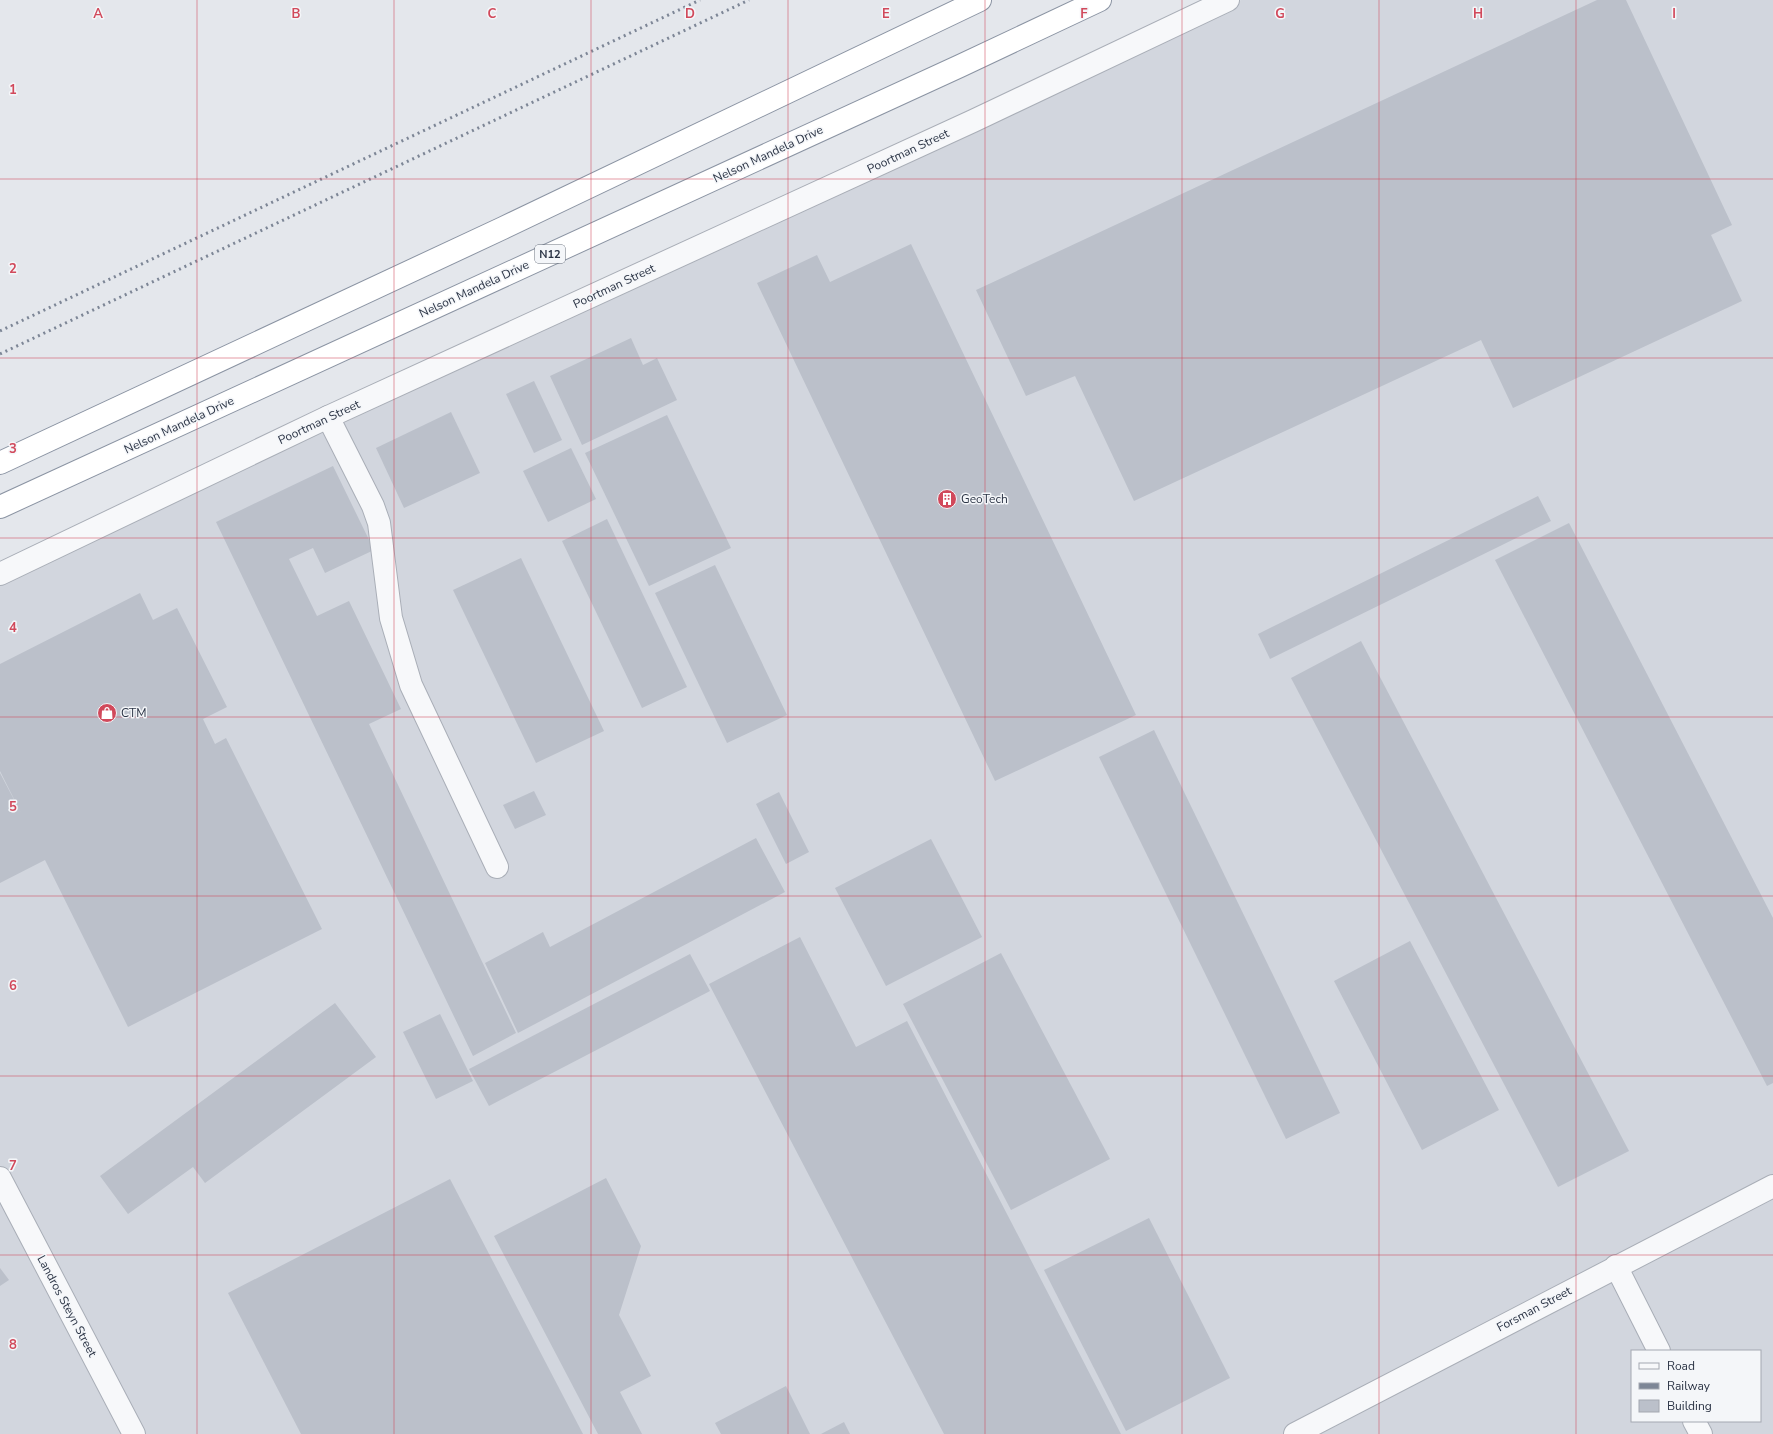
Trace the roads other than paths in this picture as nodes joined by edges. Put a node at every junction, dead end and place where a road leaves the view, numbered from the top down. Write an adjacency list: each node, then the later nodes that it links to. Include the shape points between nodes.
1 (980, 0): 5 (highway, via 496,231)
2 (1100, 0): 6 (highway, Nelson Mandela Drive / N12)
3 (1228, 0): 4 (street, Poortman Street, via 973,121)
4 (328, 417): 7 (street, Poortman Street); 8 (street, via 379,523 390,618 411,685)
5 (0, 463)
6 (0, 508)
7 (0, 574)
8 (497, 867)
9 (0, 1178): 14 (street, Landros Steyn Street)
10 (1773, 1186): 11 (street, Forsman Street)
11 (1616, 1266): 12 (street); 15 (street, Forsman Street)
12 (1658, 1350)
13 (1695, 1422): 16 (street)
14 (134, 1434)
15 (1295, 1434)
16 (1701, 1434)

